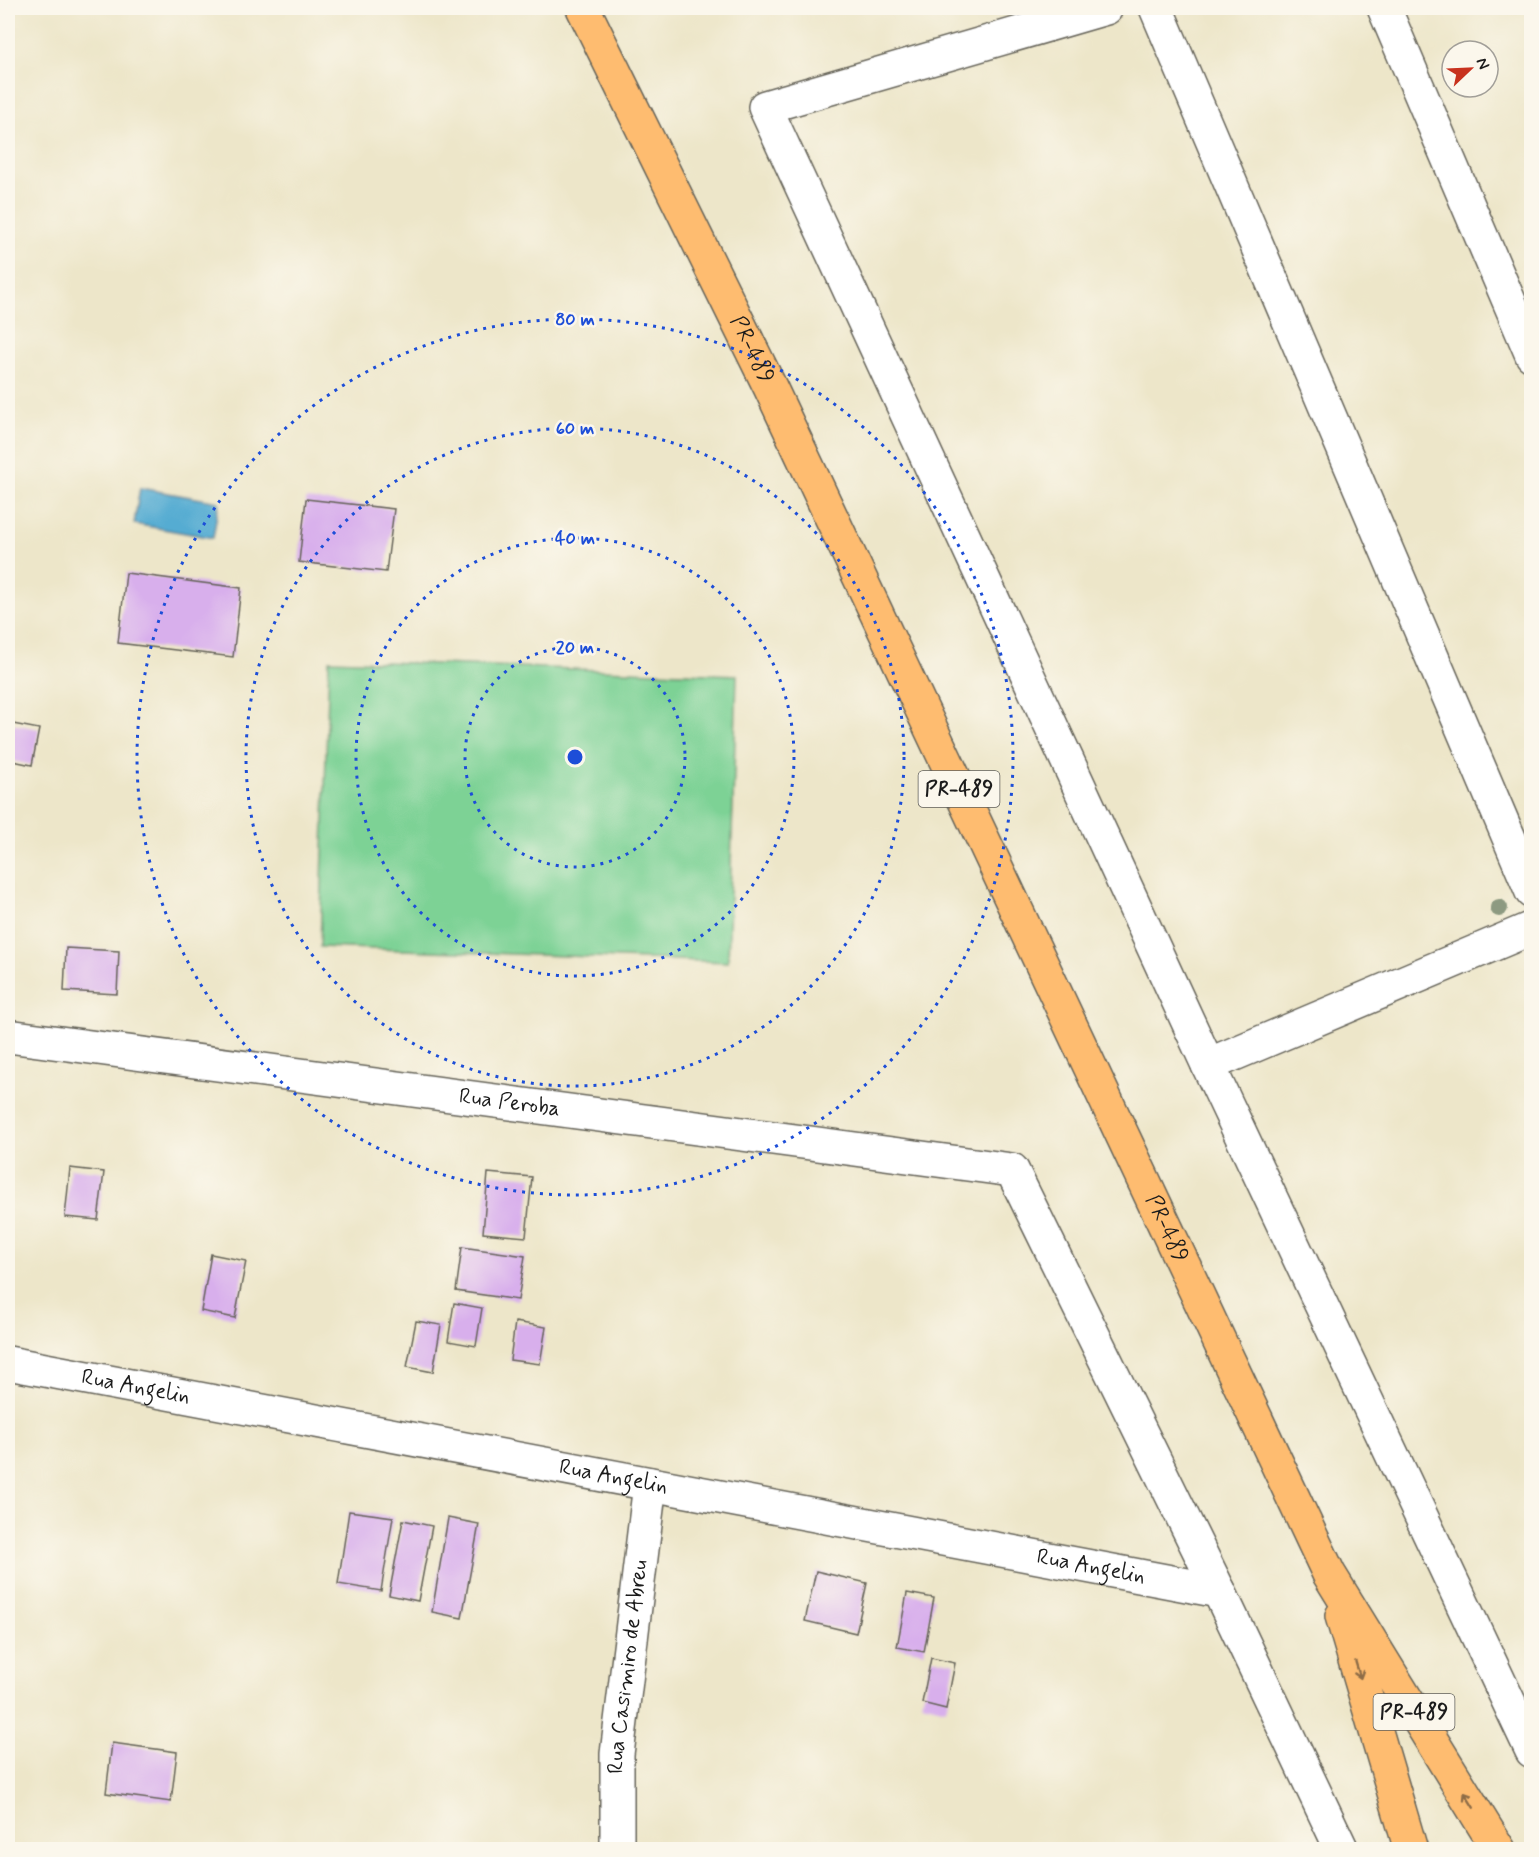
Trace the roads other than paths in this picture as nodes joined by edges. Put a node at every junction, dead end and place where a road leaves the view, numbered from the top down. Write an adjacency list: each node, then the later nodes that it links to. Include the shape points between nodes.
1 (583, 8): 12 (main road, PR-489 / PR-489, via 770,387)
2 (1106, 8): 9 (street, via 765,108)
3 (1156, 8): 6 (street)
4 (1384, 8): 5 (street)
5 (1532, 355)
6 (1532, 892)
7 (1532, 928): 9 (street)
8 (8, 1036): 13 (street, Rua Peroba, via 1012,1170)
9 (1208, 1065): 14 (street)
10 (8, 1363): 11 (street, Rua Angelin)
11 (650, 1484): 13 (street, Rua Angelin); 15 (street, Rua Casimiro de Abreu, via 617,1754)
12 (1329, 1574): 17 (main road, PR-489 / PR-489, one-way to 17); 18 (main road, PR-489 / PR-489, one-way to 12)
13 (1219, 1591): 16 (street)
14 (1532, 1751)
15 (617, 1850)
16 (1342, 1850)
17 (1412, 1850)
18 (1499, 1850)

